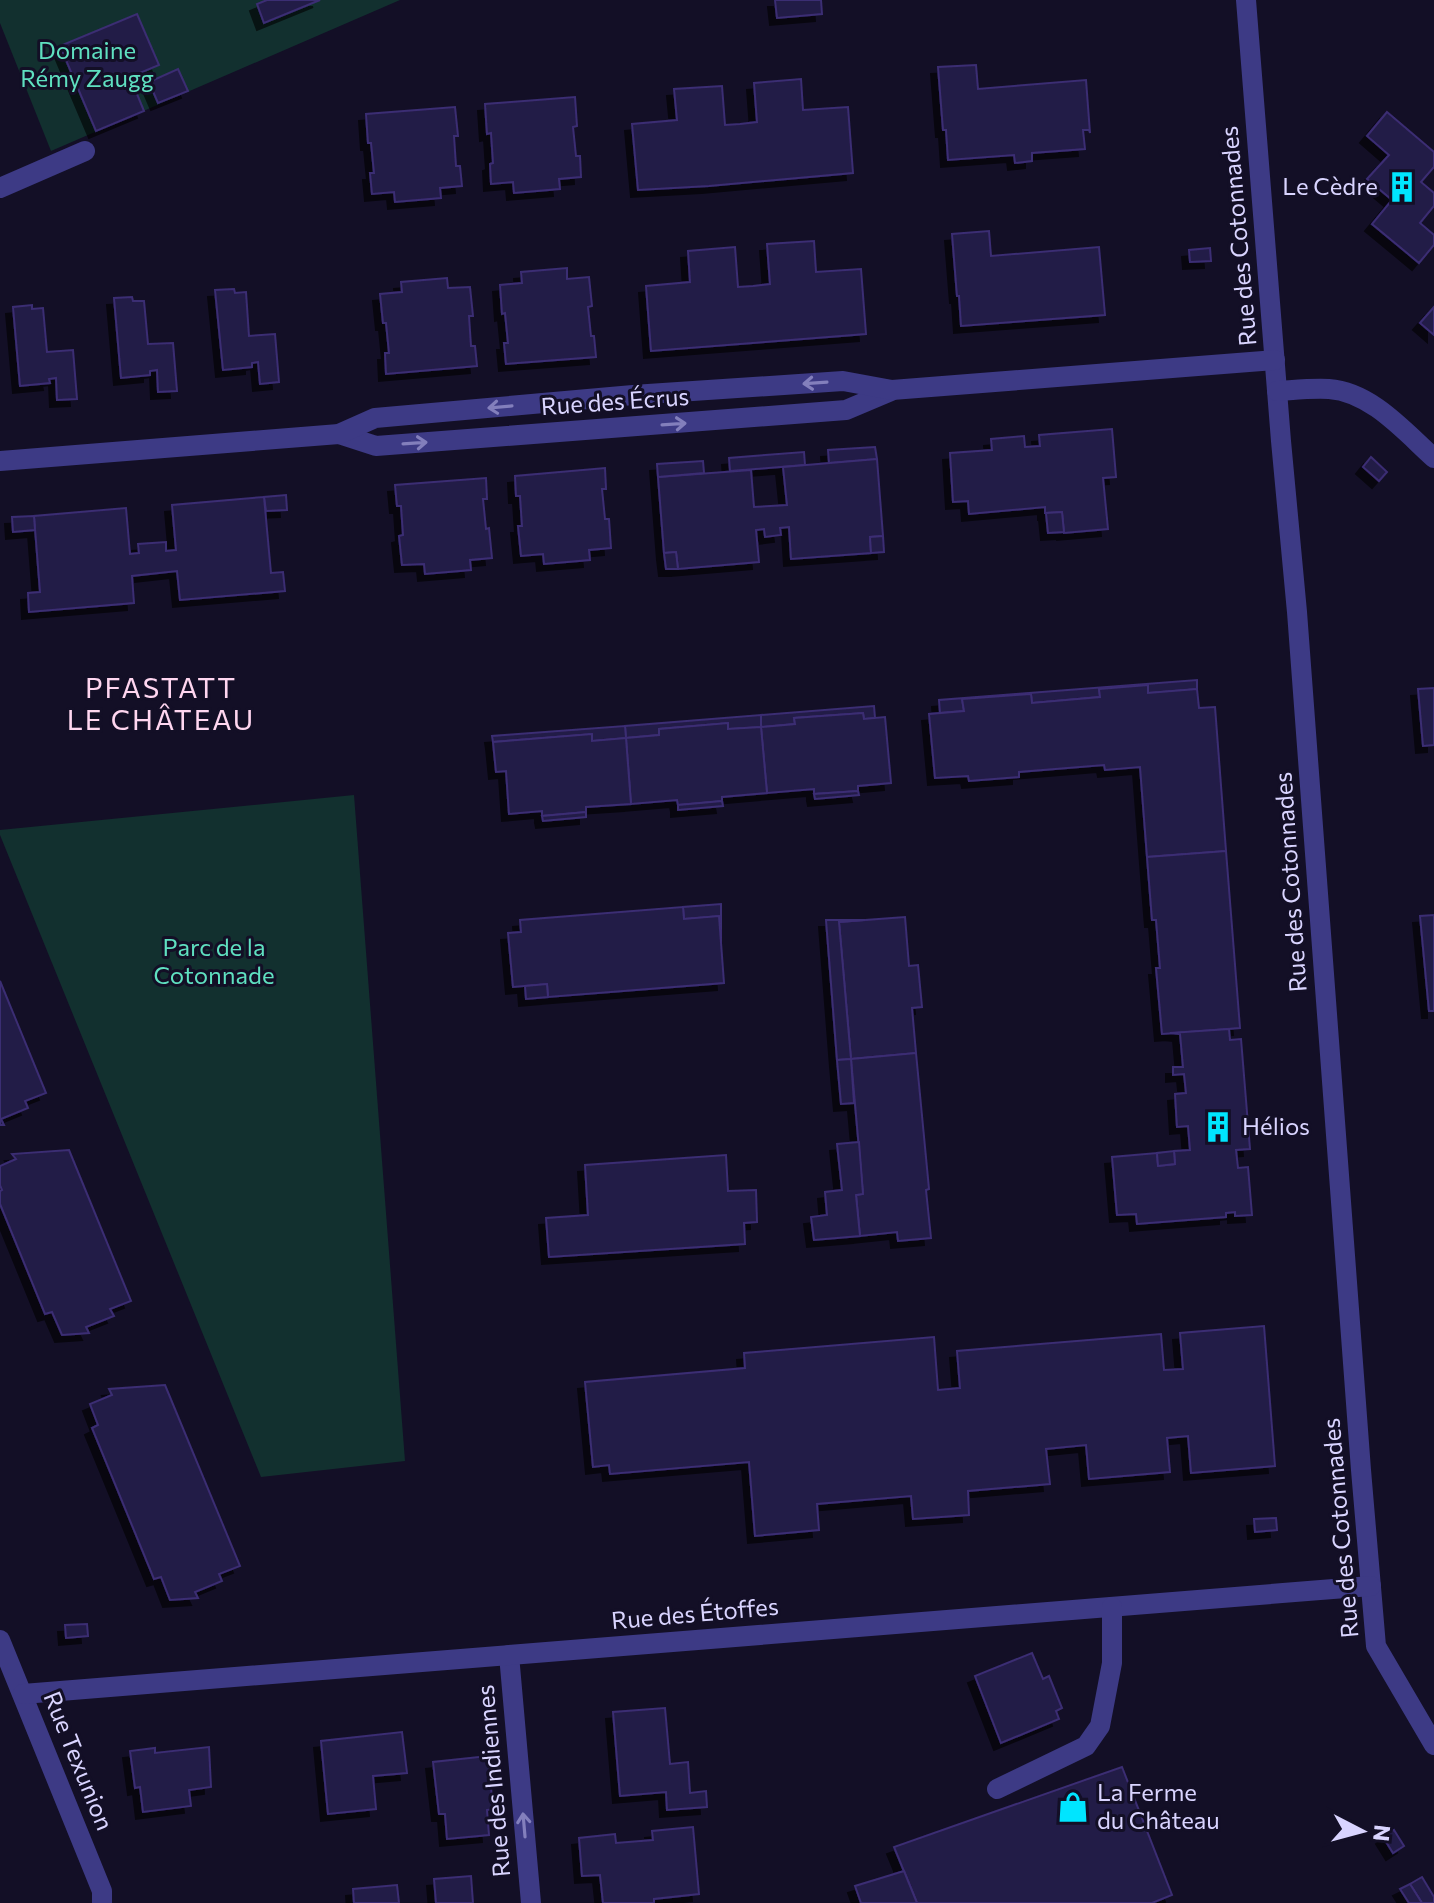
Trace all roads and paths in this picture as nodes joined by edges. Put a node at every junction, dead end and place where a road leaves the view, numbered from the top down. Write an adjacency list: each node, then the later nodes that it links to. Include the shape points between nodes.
1 (1246, 0): 4 (street, Rue des Cotonnades)
2 (85, 151): 3 (street)
3 (0, 188)
4 (1275, 360): 5 (street, Rue des Écrus); 6 (street, Rue des Cotonnades)
5 (892, 390): 7 (street, Rue des Écrus, one-way to 7, via 843,381 633,395 375,418); 7 (street, Rue des Écrus, one-way to 5, via 376,446 846,410)
6 (1277, 391): 8 (street, via 1330,389 1353,394 1384,413); 10 (street, Rue des Cotonnades)
7 (339, 434): 9 (street, Rue des Écrus)
8 (1434, 458)
9 (0, 461)
10 (1371, 1586): 11 (street, Rue des Étoffes); 15 (street, Rue des Cotonnades, via 1376,1646)
11 (1112, 1607): 13 (street, Rue des Étoffes); 16 (street, via 1112,1663 1100,1726 1086,1746)
12 (0, 1640): 14 (street, Rue Texunion)
13 (509, 1655): 14 (street, Rue des Étoffes); 18 (street, Rue des Indiennes, one-way to 13)
14 (23, 1694): 17 (street, Rue Texunion, via 102,1891)
15 (1434, 1745)
16 (997, 1789)
17 (102, 1903)
18 (531, 1903)

